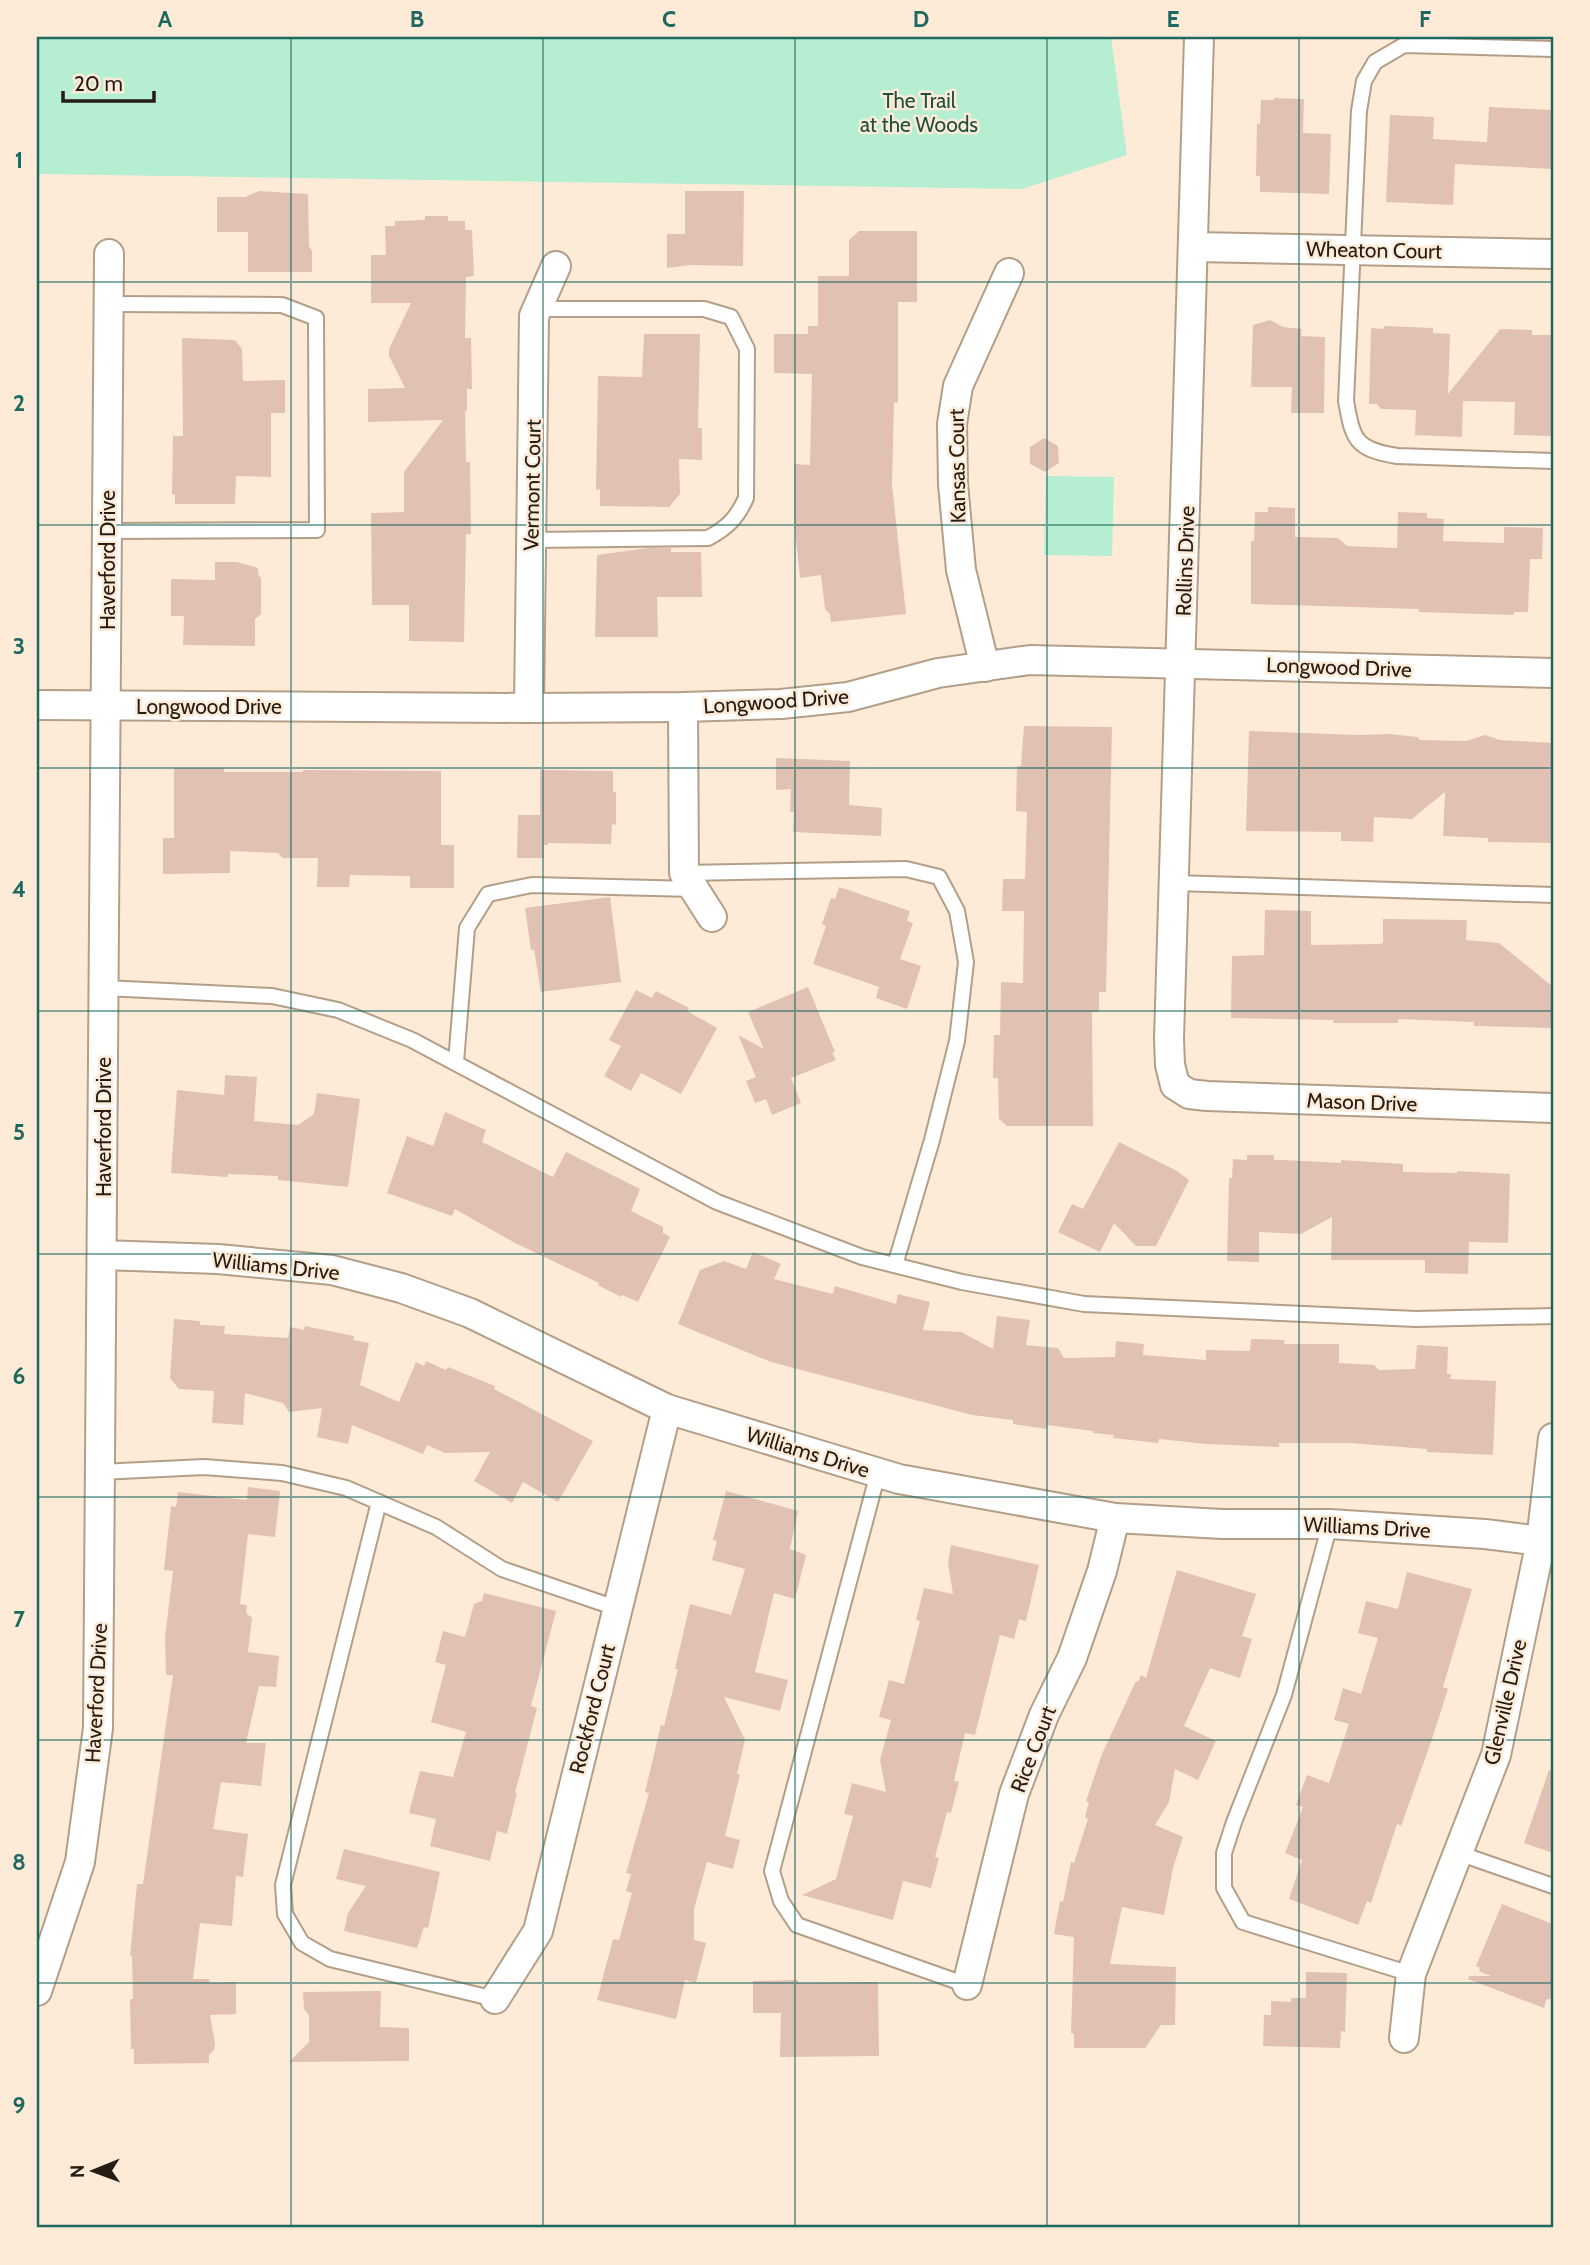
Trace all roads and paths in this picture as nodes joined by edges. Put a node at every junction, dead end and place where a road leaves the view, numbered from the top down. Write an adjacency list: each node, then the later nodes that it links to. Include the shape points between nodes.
1 (1199, 37): 3 (street, Rollins Drive)
2 (1553, 49): 4 (lane, via 1404,45 1375,62 1364,80 1359,111)
3 (1195, 247): 4 (street, Wheaton Court); 14 (street, Rollins Drive)
4 (1353, 250): 6 (street, Wheaton Court); 11 (lane, via 1346,401 1357,441 1373,452 1397,456)
5 (109, 254): 9 (street, Haverford Drive)
6 (1553, 254)
7 (556, 266): 10 (street, Vermont Court)
8 (1009, 274): 15 (street, Kansas Court, via 958,386 952,424 961,570)
9 (109, 304): 12 (street, Haverford Drive); 12 (lane, via 282,305 316,318 317,530)
10 (537, 309): 13 (street, Vermont Court); 13 (lane, via 704,309 731,317 747,349 746,498 727,528 708,538)
11 (1553, 461)
12 (107, 531): 18 (street, Haverford Drive)
13 (531, 540): 20 (street, Vermont Court)
14 (1182, 662): 15 (street, Longwood Drive, via 1030,660); 16 (street, Longwood Drive); 22 (street, Rollins Drive)
15 (985, 667): 19 (street, Longwood Drive, via 938,673 848,697)
16 (1553, 673)
17 (37, 705): 18 (street, Longwood Drive)
18 (106, 706): 20 (street, Longwood Drive); 25 (street, Haverford Drive)
19 (683, 707): 20 (street, Longwood Drive); 21 (street)
20 (529, 708)
21 (689, 881): 24 (street); 26 (lane, via 532,885 488,894 467,928); 30 (lane, via 906,869 939,877 957,911 966,962 957,1041)
22 (1175, 883): 23 (lane); 27 (street, Rollins Drive, via 1169,1039)
23 (1553, 895)
24 (712, 917)
25 (104, 988): 26 (lane, via 272,996 338,1010); 29 (street, Haverford Drive)
26 (456, 1062): 30 (lane, via 717,1202)
27 (1175, 1085): 28 (street, Mason Drive, via 1189,1094 1208,1096)
28 (1553, 1108)
29 (102, 1255): 32 (street, Williams Drive, via 218,1259 332,1270 401,1288 470,1313); 34 (street, Haverford Drive)
30 (895, 1265): 31 (lane, via 1084,1304 1416,1319)
31 (1553, 1316)
32 (667, 1409): 35 (street, Williams Drive); 40 (street, Rockford Court)
33 (1553, 1438): 39 (street, Glenville Drive)
34 (100, 1472): 36 (lane, via 204,1467 282,1474 346,1488); 45 (street, Haverford Drive, via 98,1728 80,1863)
35 (878, 1473): 37 (street, Williams Drive); 44 (lane, via 772,1871 781,1901 797,1925)
36 (379, 1502): 40 (lane, via 436,1527 502,1569); 46 (lane, via 283,1885 285,1914 302,1943 330,1959)
37 (1115, 1518): 38 (street, Williams Drive); 44 (street, Rice Court, via 1072,1657 1014,1794)
38 (1330, 1524): 39 (street, Williams Drive); 43 (lane, via 1284,1695 1224,1853 1224,1888 1243,1922)
39 (1541, 1541): 41 (street, Glenville Drive, via 1496,1755)
40 (616, 1608): 46 (street, Rockford Court, via 538,1931)
41 (1458, 1853): 42 (lane); 43 (street, Glenville Drive)
42 (1553, 1886)
43 (1411, 1974): 47 (street, Glenville Drive)
44 (967, 1985)
45 (37, 1991)
46 (495, 1999)
47 (1404, 2038)

